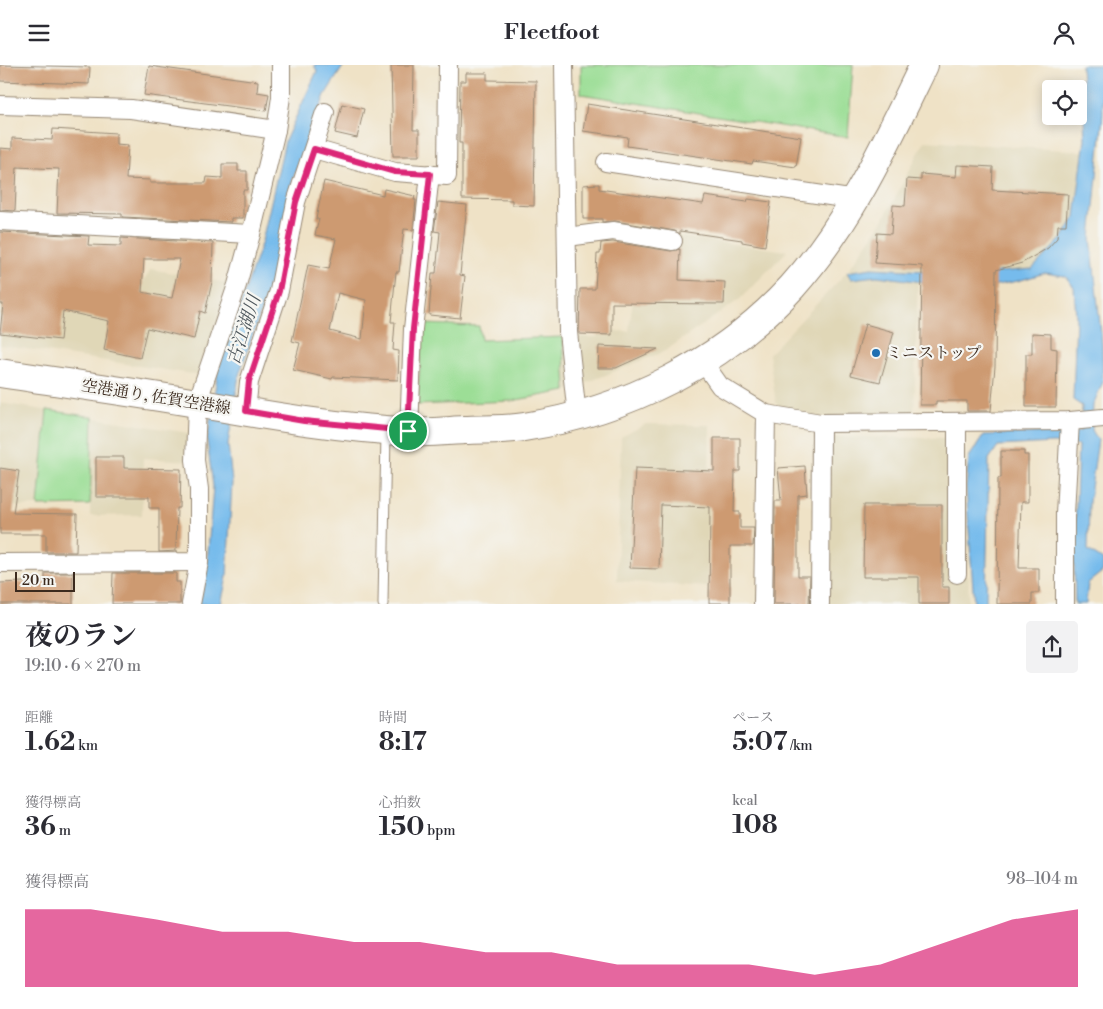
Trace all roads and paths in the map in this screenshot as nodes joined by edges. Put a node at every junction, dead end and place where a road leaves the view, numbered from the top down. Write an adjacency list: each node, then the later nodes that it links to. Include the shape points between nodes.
1 (280, 65): 7 (street, via 281,97)
2 (448, 65): 10 (street, via 447,176)
3 (564, 65): 14 (street)
4 (924, 65): 11 (main road, 空港通り, 佐賀空港線)
5 (0, 105): 7 (street, via 131,109)
6 (325, 112): 8 (street)
7 (276, 130): 13 (street)
8 (314, 149): 10 (street, via 395,172); 19 (street, via 296,202 279,291)
9 (606, 162): 11 (street)
10 (430, 174): 26 (street, via 413,329)
11 (856, 200): 16 (main road, 空港通り, 佐賀空港線, via 829,241 792,287 752,327)
12 (0, 221): 13 (street)
13 (251, 233): 18 (street)
14 (567, 237): 15 (street, via 614,231); 21 (street, via 568,332)
15 (673, 241)
16 (703, 363): 20 (street, via 720,386); 21 (main road, 空港通り, 佐賀空港線, via 665,383)
17 (0, 373): 18 (main road, 空港通り, 佐賀空港線)
18 (203, 405): 19 (main road, 空港通り, 佐賀空港線); 27 (street, via 196,460)
19 (242, 411): 26 (main road, 空港通り, 佐賀空港線)
20 (766, 414): 24 (street); 32 (street)
21 (576, 416): 26 (main road, 空港通り, 佐賀空港線, via 522,427)
22 (1100, 418): 25 (street)
23 (958, 422): 24 (street); 25 (street); 29 (street)
24 (821, 423): 33 (street)
25 (1073, 423): 34 (street, via 1065,514)
26 (397, 430): 31 (lane)
27 (199, 562): 28 (street); 30 (street)
28 (0, 563)
29 (957, 574)
30 (191, 604)
31 (383, 604)
32 (763, 604)
33 (820, 604)
34 (1065, 604)

